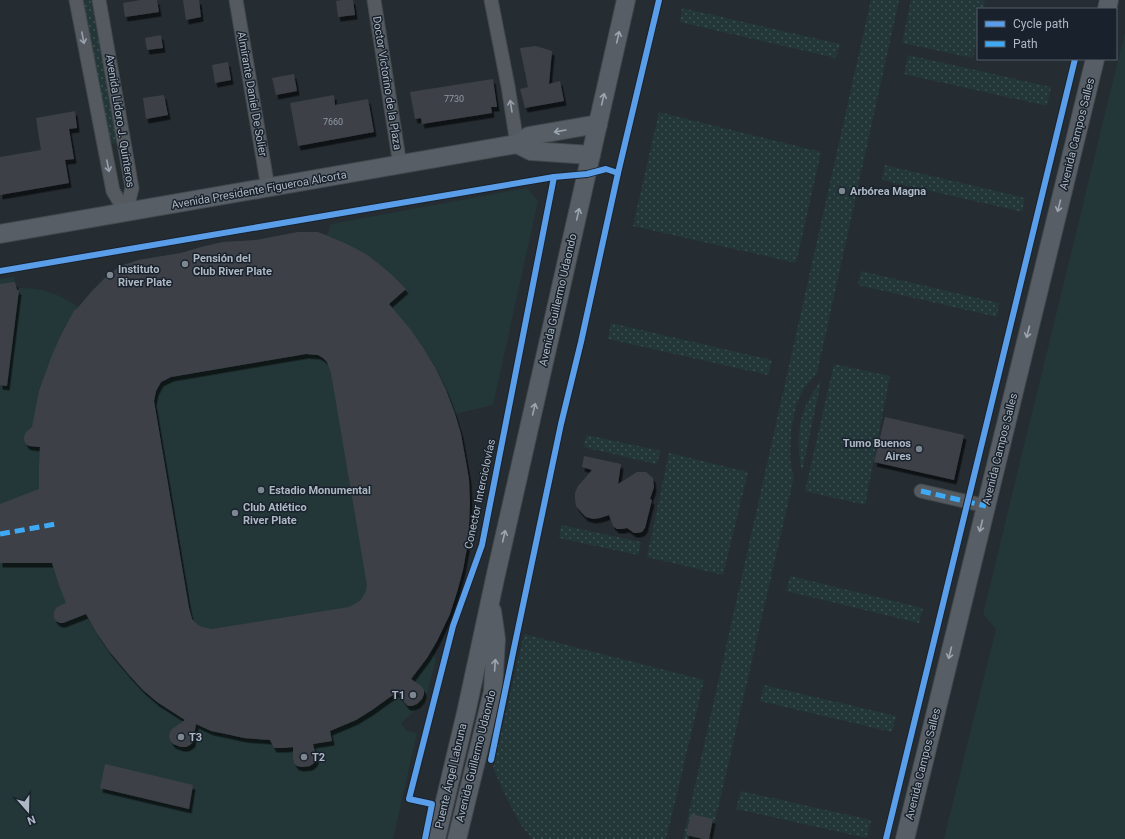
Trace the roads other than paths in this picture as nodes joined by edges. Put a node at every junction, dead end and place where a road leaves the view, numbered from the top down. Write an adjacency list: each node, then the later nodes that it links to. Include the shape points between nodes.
1 (76, 0): 13 (street, Avenida Lidoro J. Quinteros, one-way to 13, via 113,191)
2 (99, 0): 13 (street, Avenida Lidoro J. Quinteros, via 132,188)
3 (236, 0): 12 (street, Almirante Daniel De Solier)
4 (374, 0): 11 (street, Doctor Victorino de la Plaza)
5 (491, 0): 9 (street, one-way to 5)
6 (626, 0): 8 (main road, Avenida Guillermo Udaondo, one-way to 6)
7 (1095, 60): 16 (main road, Avenida Campos Salles, one-way to 16)
8 (598, 124): 9 (main road, Avenida Presidente Figueroa Alcorta, one-way to 9, via 529,136); 10 (main road, Avenida Guillermo Udaondo)
9 (517, 144): 10 (main road, via 531,151); 11 (main road, Avenida Presidente Figueroa Alcorta)
10 (591, 155): 17 (main road, Avenida Guillermo Udaondo, one-way to 10)
11 (400, 165): 12 (main road, Avenida Presidente Figueroa Alcorta)
12 (268, 188): 13 (main road, Avenida Presidente Figueroa Alcorta)
13 (126, 213): 14 (main road, Avenida Presidente Figueroa Alcorta)
14 (0, 234)
15 (921, 491): 16 (street)
16 (986, 506): 21 (main road, Avenida Campos Salles, one-way to 21)
17 (490, 600): 18 (main road, Avenida Guillermo Udaondo); 19 (main road, Avenida Guillermo Udaondo, one-way to 17, via 493,691 496,639)
18 (466, 713): 20 (main road, Puente Ángel Labruna)
19 (457, 838)
20 (436, 839)
21 (905, 839)

